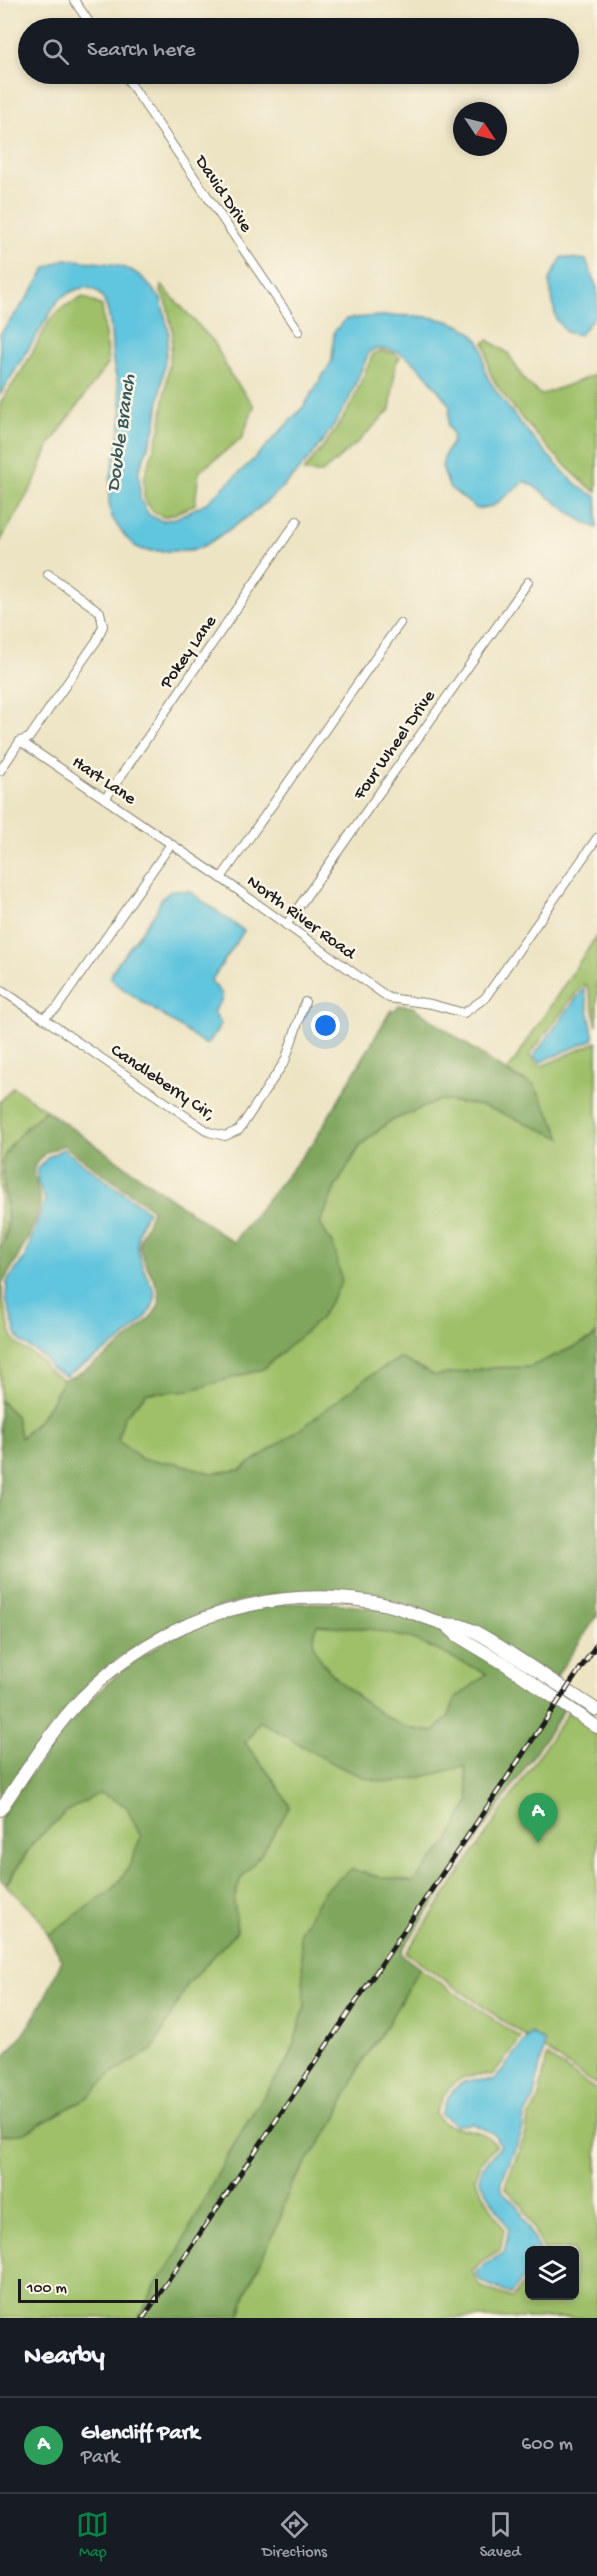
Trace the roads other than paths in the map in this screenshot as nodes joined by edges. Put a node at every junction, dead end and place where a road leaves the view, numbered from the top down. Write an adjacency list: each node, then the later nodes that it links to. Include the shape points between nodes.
1 (74, 0): 2 (street)
2 (86, 18)
3 (131, 84): 4 (street, David Drive)
4 (299, 331)
5 (297, 521): 11 (street, Pokey Lane)
6 (48, 574): 9 (street, via 100,612 103,626 29,738)
7 (528, 582): 15 (street, Four Wheel Drive)
8 (400, 623): 14 (street)
9 (20, 741): 10 (street); 11 (street, Hart Lane)
10 (0, 771)
11 (105, 799): 13 (street, Hart Lane)
12 (597, 838): 15 (street, North River Road, via 485,998 464,1013 389,998)
13 (171, 844): 14 (street, North River Road); 18 (street, via 57,1008)
14 (221, 878): 15 (street, North River Road)
15 (286, 925)
16 (0, 989): 18 (street)
17 (305, 1002): 18 (street, Candleberry Cir,, via 279,1072 239,1130 225,1136 209,1132)
18 (43, 1018)
19 (446, 1624): 20 (street, via 461,1625 496,1644); 21 (street, via 458,1636); 22 (street, via 387,1605 334,1598 275,1600 206,1617 159,1639 102,1679 67,1715)
20 (597, 1710)
21 (597, 1727)
22 (0, 1810)

